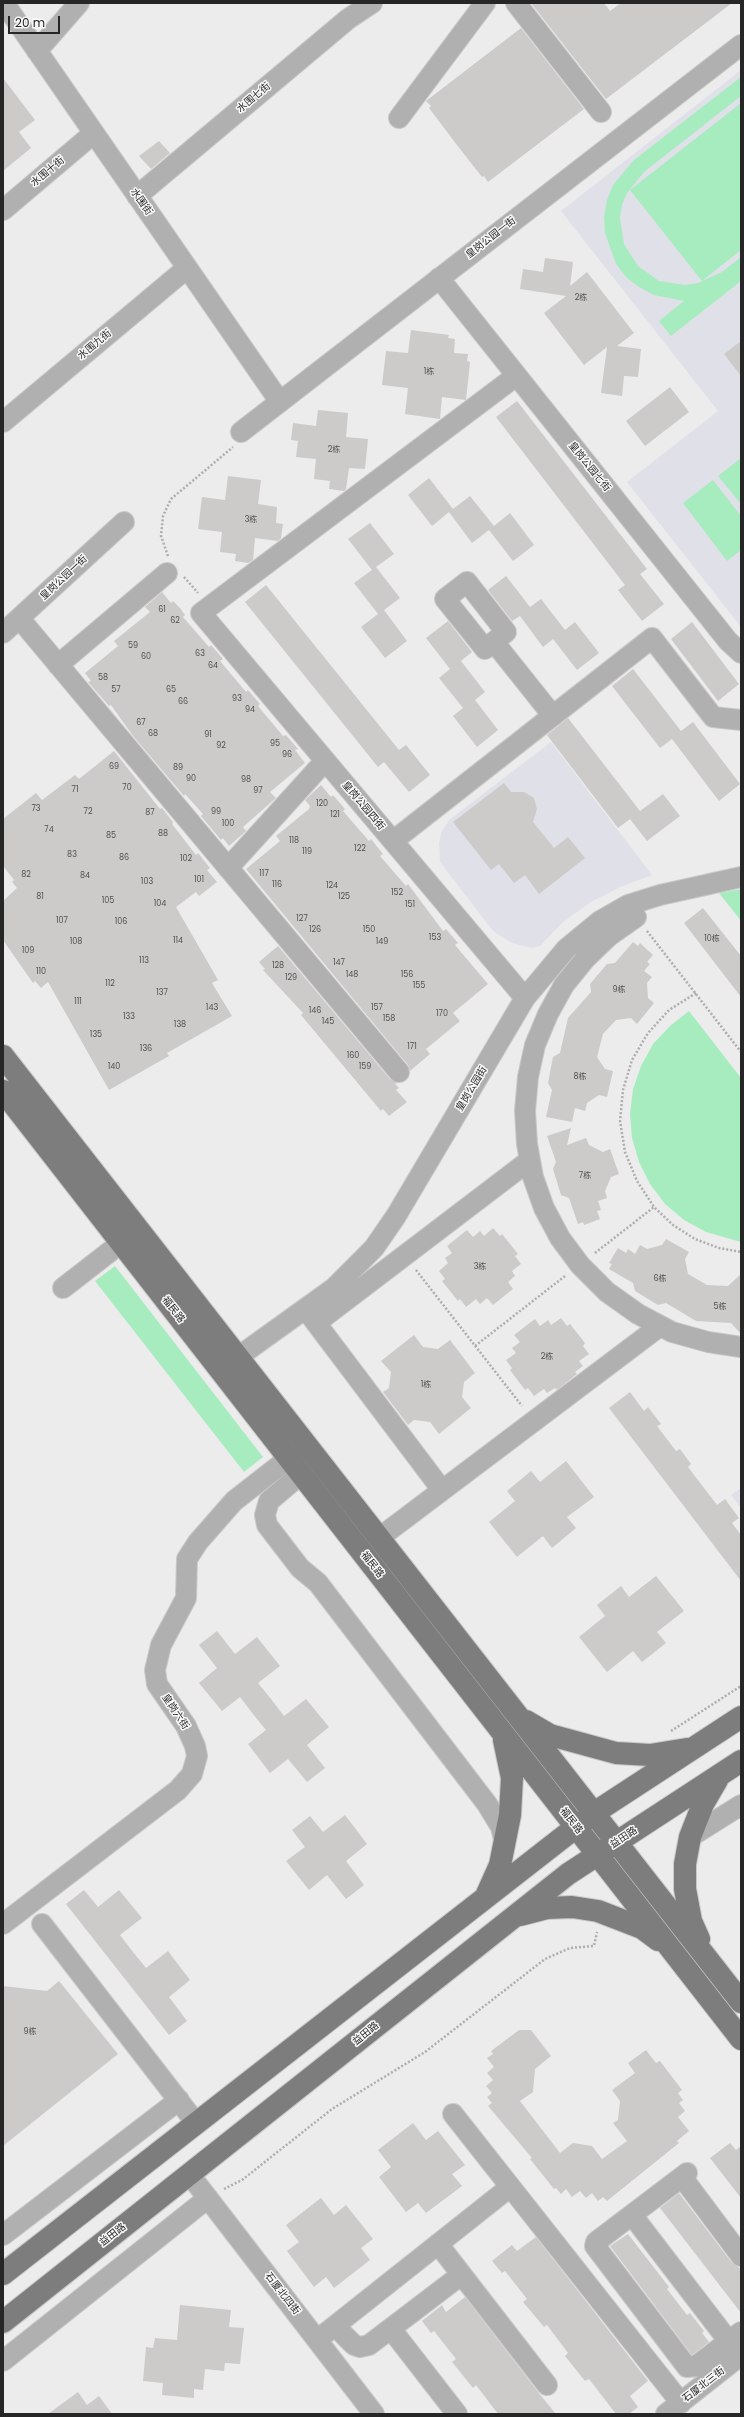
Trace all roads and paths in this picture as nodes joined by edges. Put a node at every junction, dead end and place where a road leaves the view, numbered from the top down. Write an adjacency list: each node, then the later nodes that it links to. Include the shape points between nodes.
1 (4, 3): 7 (street, 水围街)
2 (79, 3): 7 (street)
3 (372, 3): 11 (street, 水围七街, via 348,18)
4 (486, 3): 9 (street)
5 (516, 3): 8 (street)
6 (741, 45): 14 (street, 皇岗公园一街)
7 (37, 51): 10 (street, 水围街)
8 (600, 112)
9 (399, 118)
10 (94, 133): 11 (street, 水围街); 12 (street, 水围十街)
11 (137, 196): 13 (street, 水围街)
12 (3, 210)
13 (187, 268): 16 (street, 水围街); 17 (street, 水围九街)
14 (439, 278): 15 (street, 皇岗公园七街); 16 (street, 皇岗公园一街)
15 (516, 376): 21 (street); 25 (street, 皇岗公园七街, via 728,641)
16 (280, 402): 18 (street, 皇岗公园一街)
17 (3, 422)
18 (241, 432): 20 (path, via 238,443 176,492 166,507 161,536)
19 (124, 522): 22 (street, 皇岗公园一街)
20 (173, 570): 21 (path, via 203,600); 26 (street)
21 (201, 613): 29 (street, 皇岗公园四街)
22 (20, 619): 23 (street, 皇岗公园一街); 26 (street)
23 (3, 633)
24 (494, 642): 27 (street)
25 (741, 653)
26 (58, 665): 31 (street)
27 (553, 716): 28 (street, via 652,638 713,716); 30 (street)
28 (741, 720)
29 (325, 761): 30 (street, 皇岗公园四街); 31 (street)
30 (393, 841): 35 (street, 皇岗公园四街)
31 (228, 868): 38 (street)
32 (741, 877): 35 (street, 皇岗公园街, via 643,900 613,913 566,949)
33 (636, 917): 34 (path); 40 (street, via 609,936 585,959 564,985 548,1014 535,1045 528,1077 525,1111)
34 (696, 994): 36 (path); 42 (path, via 670,1010 648,1033 632,1060 623,1090 620,1121 625,1152 636,1181 654,1207 673,1224 701,1241)
35 (525, 998): 45 (street, 皇岗公园街, via 386,1232)
36 (741, 1052)
37 (3, 1056): 48 (main road)
38 (399, 1072)
39 (4, 1095): 41 (main road, 福民路)
40 (530, 1160): 43 (street); 46 (street, via 544,1208 560,1238 580,1265 607,1292)
41 (121, 1243): 44 (street); 50 (main road, 福民路)
42 (741, 1252)
43 (405, 1255): 45 (street); 49 (path)
44 (63, 1288)
45 (310, 1316): 48 (street, 皇岗公园街); 51 (street)
46 (660, 1326): 47 (street, via 708,1342); 49 (street)
47 (741, 1347)
48 (238, 1357): 52 (main road)
49 (534, 1421): 51 (street)
50 (295, 1466): 56 (main road, 福民路); 66 (street, via 269,1500 265,1515 267,1525 300,1568 318,1583 487,1804 501,1827); 71 (street, 皇岗六街, via 234,1501 198,1542 187,1559 186,1598 161,1645 155,1677 195,1746 197,1756 192,1774 178,1790)
51 (442, 1490): 52 (street)
52 (379, 1538): 54 (main road)
53 (741, 1686): 57 (path)
54 (514, 1712): 58 (main road, via 529,1724 550,1735 616,1753 668,1753); 62 (main road)
55 (741, 1718): 58 (main road)
56 (496, 1725): 63 (main road, 福民路); 66 (main road, via 505,1744 512,1778)
57 (668, 1733)
58 (706, 1740): 62 (main road)
59 (741, 1761): 60 (main road, 益田路)
60 (721, 1775): 64 (main road, via 703,1804); 65 (main road, 益田路)
61 (741, 1805): 64 (street)
62 (594, 1813): 63 (main road); 65 (main road)
63 (576, 1827): 67 (main road, 福民路); 68 (main road)
64 (690, 1837): 74 (main road, via 685,1864 685,1889 691,1921)
65 (617, 1842): 67 (main road, 益田路); 74 (main road)
66 (505, 1844): 68 (main road, via 498,1873)
67 (598, 1855): 70 (main road, 益田路, via 568,1874); 73 (main road, 福民路)
68 (483, 1899): 79 (main road)
69 (598, 1912): 70 (main road, via 572,1907 547,1908 528,1912); 73 (main road, via 642,1928); 82 (path, via 594,1946 570,1948 545,1959 425,2052 332,2109 242,2180)
70 (508, 1921): 80 (main road, 益田路)
71 (3, 1924)
72 (42, 1924): 77 (street)
73 (677, 1957): 76 (main road, 福民路)
74 (708, 1960): 75 (main road)
75 (741, 2002)
76 (741, 2040)
77 (179, 2100): 79 (street); 84 (street)
78 (453, 2114): 81 (street)
79 (196, 2123): 87 (main road)
80 (190, 2175): 82 (street, 石厦北四街); 89 (main road, 益田路)
81 (510, 2187): 85 (street); 96 (street)
82 (208, 2198): 92 (street, 石厦北四街); 94 (street)
83 (632, 2215): 86 (street, via 684,2175); 93 (street); 93 (street, via 596,2242 595,2246 683,2362 689,2368 696,2366)
84 (3, 2235)
85 (438, 2244): 88 (street); 90 (street)
86 (741, 2256)
87 (3, 2274)
88 (461, 2275): 91 (street); 95 (street)
89 (3, 2322)
90 (335, 2326): 91 (street, via 349,2342 360,2347 373,2343); 92 (street)
91 (391, 2329): 98 (street)
92 (317, 2340): 97 (street, 石厦北四街)
93 (738, 2346): 96 (street, 石厦北三街)
94 (3, 2361)
95 (547, 2385)
96 (673, 2408)
97 (374, 2414)
98 (457, 2414)

